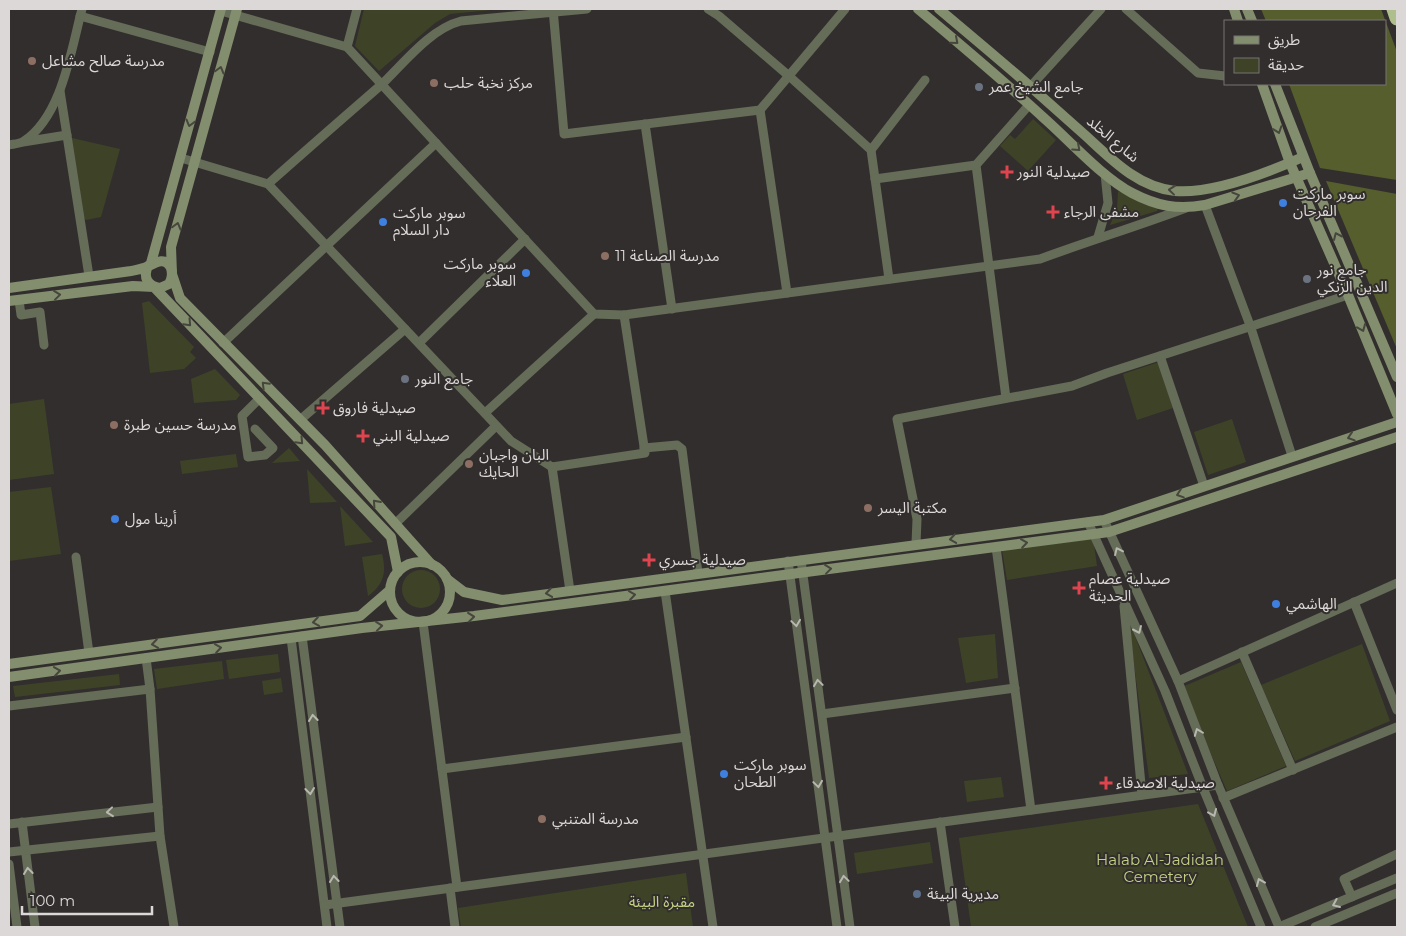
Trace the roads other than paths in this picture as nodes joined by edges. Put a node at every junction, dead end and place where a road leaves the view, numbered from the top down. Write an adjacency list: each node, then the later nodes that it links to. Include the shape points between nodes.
1 (356, 9): 15 (street)
2 (587, 9): 11 (street)
3 (708, 9): 17 (street)
4 (845, 9): 17 (street)
5 (918, 9): 25 (street, one-way to 25)
6 (939, 9): 23 (street, شارع الخلد)
7 (1101, 9): 23 (street)
8 (1126, 9): 18 (street, via 1198,73)
9 (1394, 9): 14 (highway)
10 (221, 10): 13 (street); 16 (street)
11 (553, 10): 20 (street, via 450,24 435,33); 27 (street, via 564,134)
12 (81, 12): 16 (street); 24 (street)
13 (236, 12): 15 (street); 36 (street, one-way to 13)
14 (1397, 18)
15 (347, 47): 20 (street)
16 (210, 52): 35 (street, one-way to 35)
17 (788, 76): 26 (street); 32 (street)
18 (1224, 76)
19 (925, 80): 32 (street)
20 (382, 84): 30 (street); 44 (street)
21 (1262, 85): 37 (street, one-way to 37)
22 (1275, 85): 34 (street)
23 (1030, 87): 33 (street, شارع الخلد)
24 (60, 91): 28 (street); 29 (street, via 45,122)
25 (1030, 105): 38 (street); 39 (street, one-way to 39)
26 (760, 110): 27 (street); 57 (street)
27 (645, 124): 60 (street)
28 (67, 135): 29 (street); 53 (street)
29 (23, 142): 31 (street)
30 (436, 143): 48 (street); 49 (street)
31 (9, 145)
32 (870, 150): 43 (street)
33 (1106, 155): 37 (street, شارع الخلد, one-way to 33, via 1220,186 1176,191 1141,181); 39 (street)
34 (1303, 157): 37 (street, شارع الخلد); 40 (street)
35 (181, 158): 36 (street); 50 (street)
36 (195, 162): 44 (street); 52 (street, one-way to 36, via 171,246)
37 (1290, 163): 42 (street)
38 (976, 165): 43 (street); 51 (street)
39 (1096, 165): 41 (street)
40 (1310, 173): 42 (street); 69 (street, one-way to 40)
41 (1105, 174): 46 (street, via 1156,204); 47 (street, via 1108,203)
42 (1296, 178): 45 (street, one-way to 42); 58 (street)
43 (874, 179): 54 (street)
44 (268, 184): 49 (street)
45 (1205, 205): 46 (street); 63 (street)
46 (1187, 208): 47 (street)
47 (1098, 237): 51 (street, via 1040,259)
48 (525, 240): 61 (street); 66 (street)
49 (327, 246): 64 (street); 65 (street)
50 (150, 265): 52 (street, via 162,261); 53 (street, via 131,271); 55 (street, via 146,278)
51 (990, 266): 54 (street); 71 (street)
52 (172, 274): 55 (street, via 169,284); 65 (street, via 180,298)
53 (89, 276): 56 (street)
54 (889, 280): 57 (street)
55 (154, 287): 59 (street, one-way to 55, via 132,286); 70 (street, one-way to 70)
56 (9, 288)
57 (787, 293): 60 (street)
58 (1348, 295): 63 (street); 74 (street, one-way to 74)
59 (14, 301): 67 (street, via 21,315 40,312)
60 (672, 309): 62 (street)
61 (594, 314): 62 (street); 73 (street)
62 (624, 316): 81 (street)
63 (1251, 328): 68 (street); 82 (street)
64 (405, 329): 66 (street); 76 (street)
65 (223, 343): 72 (street, one-way to 65)
66 (419, 344): 73 (street)
67 (44, 346)
68 (1160, 356): 71 (street, via 1072,386); 84 (street)
69 (1397, 377)
70 (260, 398): 75 (street); 79 (street, via 242,416 248,458 265,455 273,448)
71 (1006, 398): 90 (street, via 897,419 917,519)
72 (290, 410): 75 (street); 76 (street)
73 (484, 413): 78 (street)
74 (1397, 414)
75 (280, 420): 96 (street, one-way to 96, via 391,537)
76 (300, 420): 87 (street, one-way to 76)
77 (1397, 422): 82 (street, one-way to 82)
78 (496, 426): 83 (street, via 511,441); 87 (street)
79 (255, 429)
80 (1397, 437): 88 (street)
81 (644, 448): 83 (street, via 645,453); 99 (street, via 677,445 682,449)
82 (1292, 456): 84 (street)
83 (552, 468): 105 (street)
84 (1204, 486): 85 (street, one-way to 85)
85 (1104, 520): 86 (street); 88 (street)
86 (1088, 522): 89 (street); 90 (street, one-way to 90)
87 (395, 524): 95 (street)
88 (1109, 532): 89 (street); 117 (street, one-way to 88)
89 (1094, 534): 91 (street, one-way to 89); 107 (street)
90 (916, 544): 93 (street)
91 (996, 547): 98 (street, one-way to 91); 118 (street)
92 (76, 556): 113 (street)
93 (801, 560): 94 (street); 98 (street)
94 (788, 562): 97 (street); 100 (street)
95 (432, 565): 96 (street, via 414,563); 101 (street)
96 (398, 572): 104 (street)
97 (711, 572): 99 (street); 103 (street)
98 (803, 573): 100 (street); 122 (street, one-way to 98)
99 (698, 574): 105 (street)
100 (790, 574): 103 (street); 138 (street, one-way to 138)
101 (446, 579): 105 (street, one-way to 101, via 502,600 464,592); 109 (street, via 449,598 446,607 432,620)
102 (1397, 584): 108 (street)
103 (712, 585): 106 (street)
104 (390, 590): 109 (street, via 396,610 408,619); 113 (street, one-way to 113, via 360,616)
105 (570, 590)
106 (665, 591): 109 (street, one-way to 106); 124 (street)
107 (1123, 598): 128 (street, one-way to 128, via 1165,691); 129 (street)
108 (1354, 602): 112 (street); 121 (street)
109 (423, 622): 110 (street, one-way to 109); 125 (street)
110 (302, 636): 111 (street); 148 (street, one-way to 110)
111 (291, 638): 114 (street, one-way to 111); 149 (street, one-way to 149)
112 (1242, 652): 117 (street); 126 (street)
113 (89, 653): 115 (street)
114 (146, 658): 116 (street, one-way to 114); 119 (street)
115 (9, 664)
116 (9, 677)
117 (1178, 681): 127 (street, one-way to 117)
118 (1015, 688): 122 (street); 132 (street)
119 (150, 689): 120 (street); 131 (street)
120 (9, 706)
121 (1397, 710)
122 (822, 714): 137 (street)
123 (1397, 727): 126 (street)
124 (686, 737): 125 (street); 141 (street)
125 (442, 769): 145 (street)
126 (1293, 770): 130 (street)
127 (1218, 785): 128 (street); 130 (street)
128 (1203, 788): 129 (street); 160 (street, one-way to 160)
129 (1142, 795): 132 (street)
130 (1223, 798): 161 (street, one-way to 130)
131 (158, 807): 133 (street, one-way to 133); 136 (street)
132 (1031, 810): 134 (street)
133 (22, 822): 135 (street); 139 (street)
134 (940, 822): 137 (street); 159 (street)
135 (9, 824)
136 (160, 836): 139 (street); 152 (street)
137 (838, 836): 138 (street); 158 (street, one-way to 137)
138 (825, 838): 141 (street); 157 (street)
139 (26, 850): 140 (street); 151 (street, one-way to 139)
140 (9, 852)
141 (703, 854): 145 (street); 156 (street)
142 (1397, 854): 147 (street, via 1344,879)
143 (9, 864): 150 (street)
144 (1397, 878): 147 (street)
145 (454, 888): 148 (street); 155 (street)
146 (1397, 893): 162 (street)
147 (1352, 897): 161 (street, one-way to 161)
148 (337, 904): 149 (street); 154 (street)
149 (325, 905): 153 (street)
150 (16, 927)
151 (35, 927)
152 (174, 927)
153 (327, 927)
154 (340, 927)
155 (455, 927)
156 (713, 927)
157 (838, 927)
158 (850, 927)
159 (955, 927)
160 (1261, 927)
161 (1279, 927)
162 (1315, 927)

